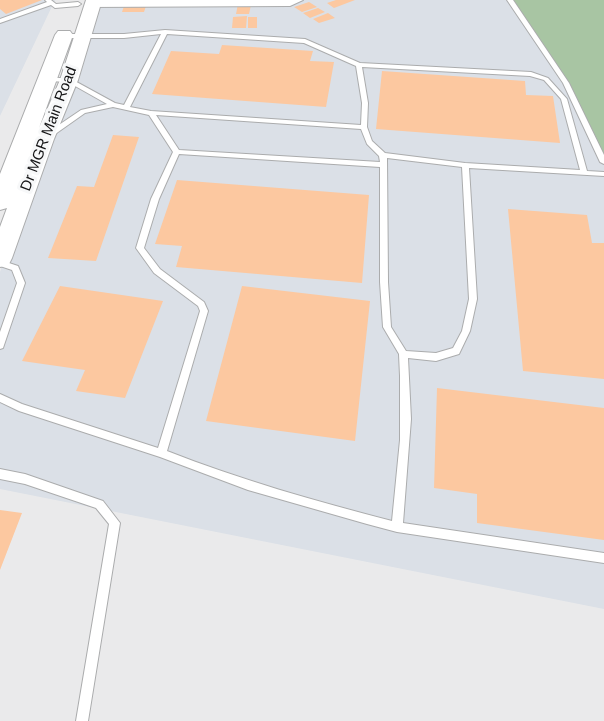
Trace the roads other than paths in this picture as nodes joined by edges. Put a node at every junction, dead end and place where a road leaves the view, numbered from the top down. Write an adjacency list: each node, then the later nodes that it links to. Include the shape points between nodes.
1 (297, 0): 6 (street)
2 (510, 0): 19 (lane, via 566,83)
3 (49, 1): 4 (lane, via 55,6); 7 (lane)
4 (86, 2): 5 (street); 9 (main road, Dr MGR Main Road)
5 (146, 2): 6 (street)
6 (232, 2)
7 (0, 21)
8 (165, 32): 9 (lane); 10 (lane, via 305,40); 13 (lane)
9 (73, 36): 11 (main road, Dr MGR Main Road)
10 (359, 65): 15 (lane); 22 (lane, via 491,70 546,79 564,99)
11 (58, 80): 12 (lane); 16 (main road, Dr MGR Main Road); 24 (main road, Dr MGR Main Road)
12 (113, 105): 13 (lane); 16 (lane, via 83,111)
13 (126, 108): 14 (lane)
14 (151, 113): 15 (lane); 17 (lane)
15 (364, 127): 18 (lane, via 369,142)
16 (44, 139): 25 (main road, Dr MGR Main Road)
17 (177, 152): 20 (lane); 30 (lane, via 165,174 140,248 157,271 201,304 204,311)
18 (383, 155): 20 (lane); 21 (lane)
19 (604, 162)
20 (384, 165): 28 (lane, via 387,327)
21 (465, 165): 22 (lane); 28 (lane, via 473,299 466,331 456,351 436,357)
22 (584, 172): 23 (lane)
23 (604, 174)
24 (0, 202)
25 (3, 245)
26 (0, 263): 27 (lane, via 15,267 21,283)
27 (0, 345)
28 (403, 354): 32 (lane, via 405,453)
29 (0, 398): 30 (lane)
30 (161, 453): 32 (lane, via 300,501)
31 (0, 474): 34 (lane, via 99,504 115,523)
32 (397, 526): 33 (lane)
33 (604, 558)
34 (82, 721)

